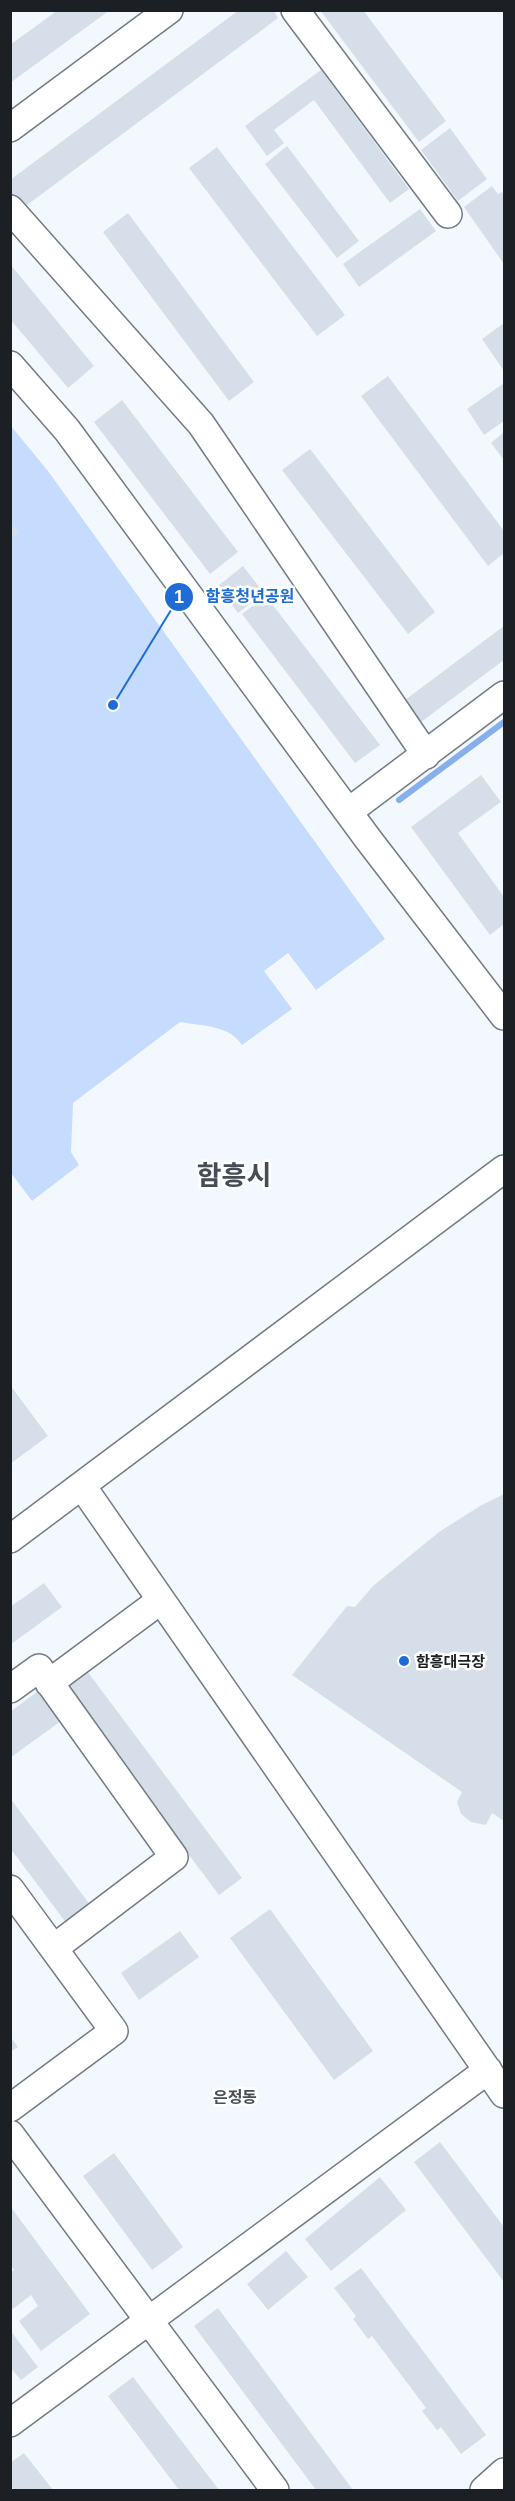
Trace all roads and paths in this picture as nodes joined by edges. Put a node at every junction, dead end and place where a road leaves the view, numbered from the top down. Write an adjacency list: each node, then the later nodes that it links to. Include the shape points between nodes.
1 (169, 10): 3 (street)
2 (295, 10): 5 (street)
3 (10, 128)
4 (10, 209): 8 (street, via 201,424)
5 (448, 214)
6 (10, 365): 9 (street, via 67,430)
7 (504, 695): 8 (street)
8 (426, 755): 9 (street)
9 (348, 812): 10 (street)
10 (504, 1016)
11 (504, 1169): 12 (street)
12 (82, 1486): 13 (street); 14 (street)
13 (10, 1539)
14 (160, 1600): 15 (street); 19 (street)
15 (49, 1683): 16 (street, via 39,1668); 18 (street, via 174,1857)
16 (10, 1689)
17 (10, 1888): 18 (street)
18 (54, 1948): 21 (street, via 114,2031)
19 (488, 2070): 20 (street); 23 (street)
20 (504, 2094)
21 (10, 2108)
22 (10, 2134): 23 (street)
23 (149, 2321): 24 (street); 26 (street)
24 (10, 2423)
25 (504, 2472): 27 (street)
26 (275, 2490)
27 (484, 2490)

